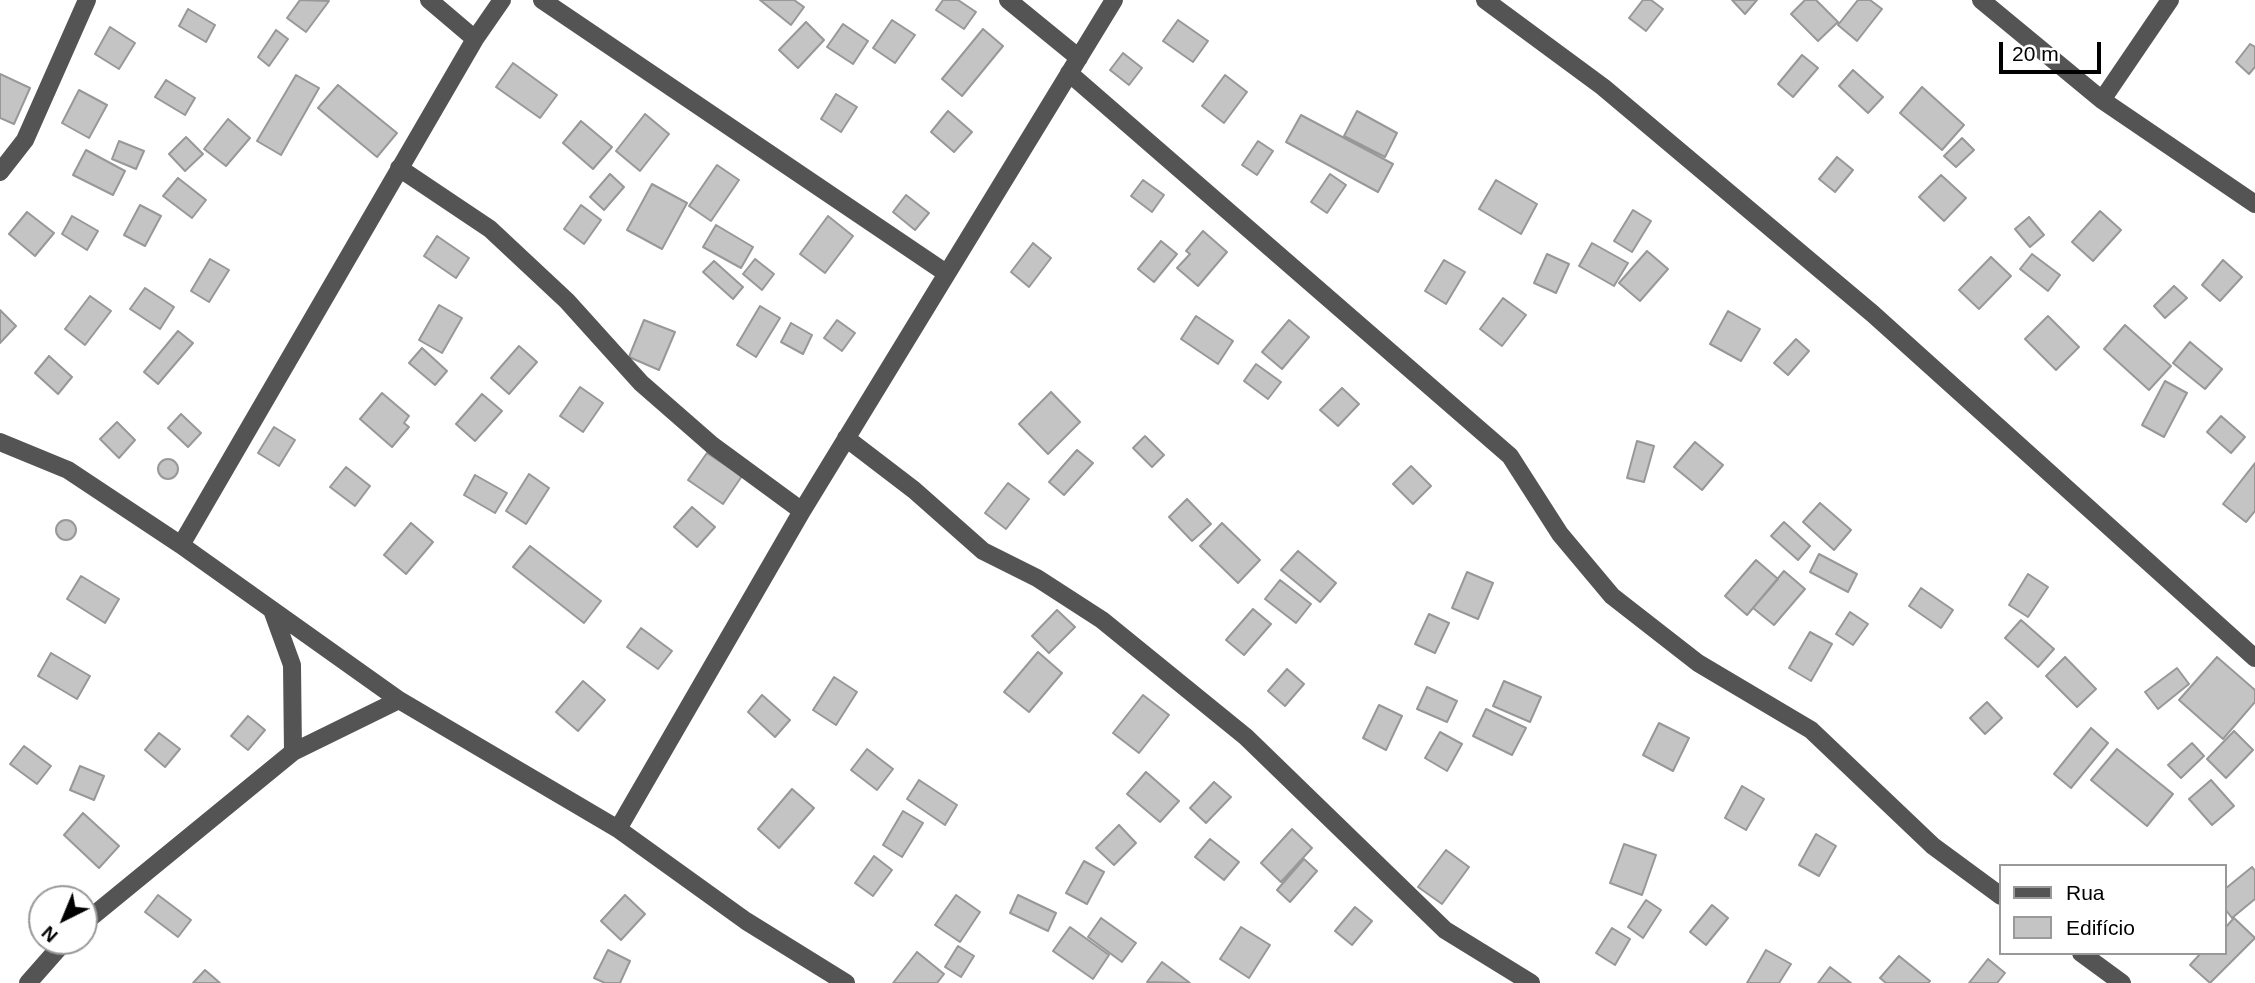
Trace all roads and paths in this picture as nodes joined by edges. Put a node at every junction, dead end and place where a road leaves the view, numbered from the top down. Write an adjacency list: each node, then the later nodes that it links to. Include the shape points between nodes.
1 (87, 0): 15 (street, via 25,141)
2 (429, 0): 10 (street)
3 (502, 0): 10 (street)
4 (542, 0): 17 (street)
5 (1008, 0): 11 (street)
6 (1114, 0): 11 (street)
7 (1485, 0): 23 (street, via 1603,88 1873,314)
8 (1981, 0): 13 (street)
9 (2171, 0): 13 (street)
10 (475, 39): 14 (street)
11 (1079, 58): 12 (street)
12 (1069, 74): 17 (street); 27 (street, via 1510,456 1560,534 1612,596 1698,663 1811,730 1933,846)
13 (2102, 100): 16 (street)
14 (399, 169): 20 (street, via 490,229 566,301 641,383 712,445); 21 (street)
15 (0, 172)
16 (2255, 204)
17 (946, 273): 18 (street)
18 (846, 438): 20 (street); 33 (street, via 983,551 1037,578 1102,620 1247,737 1446,930)
19 (0, 442): 21 (street, via 68,470)
20 (802, 510): 26 (street)
21 (181, 545): 22 (street)
22 (272, 610): 24 (street); 25 (street, via 292,665)
23 (2255, 658)
24 (399, 700): 25 (street); 26 (street)
25 (293, 752): 28 (street)
26 (618, 830): 32 (street, via 746,921)
27 (2000, 895)
28 (98, 912)
29 (52, 955): 31 (street)
30 (2084, 955): 34 (street)
31 (27, 983)
32 (846, 983)
33 (1531, 983)
34 (2122, 983)

